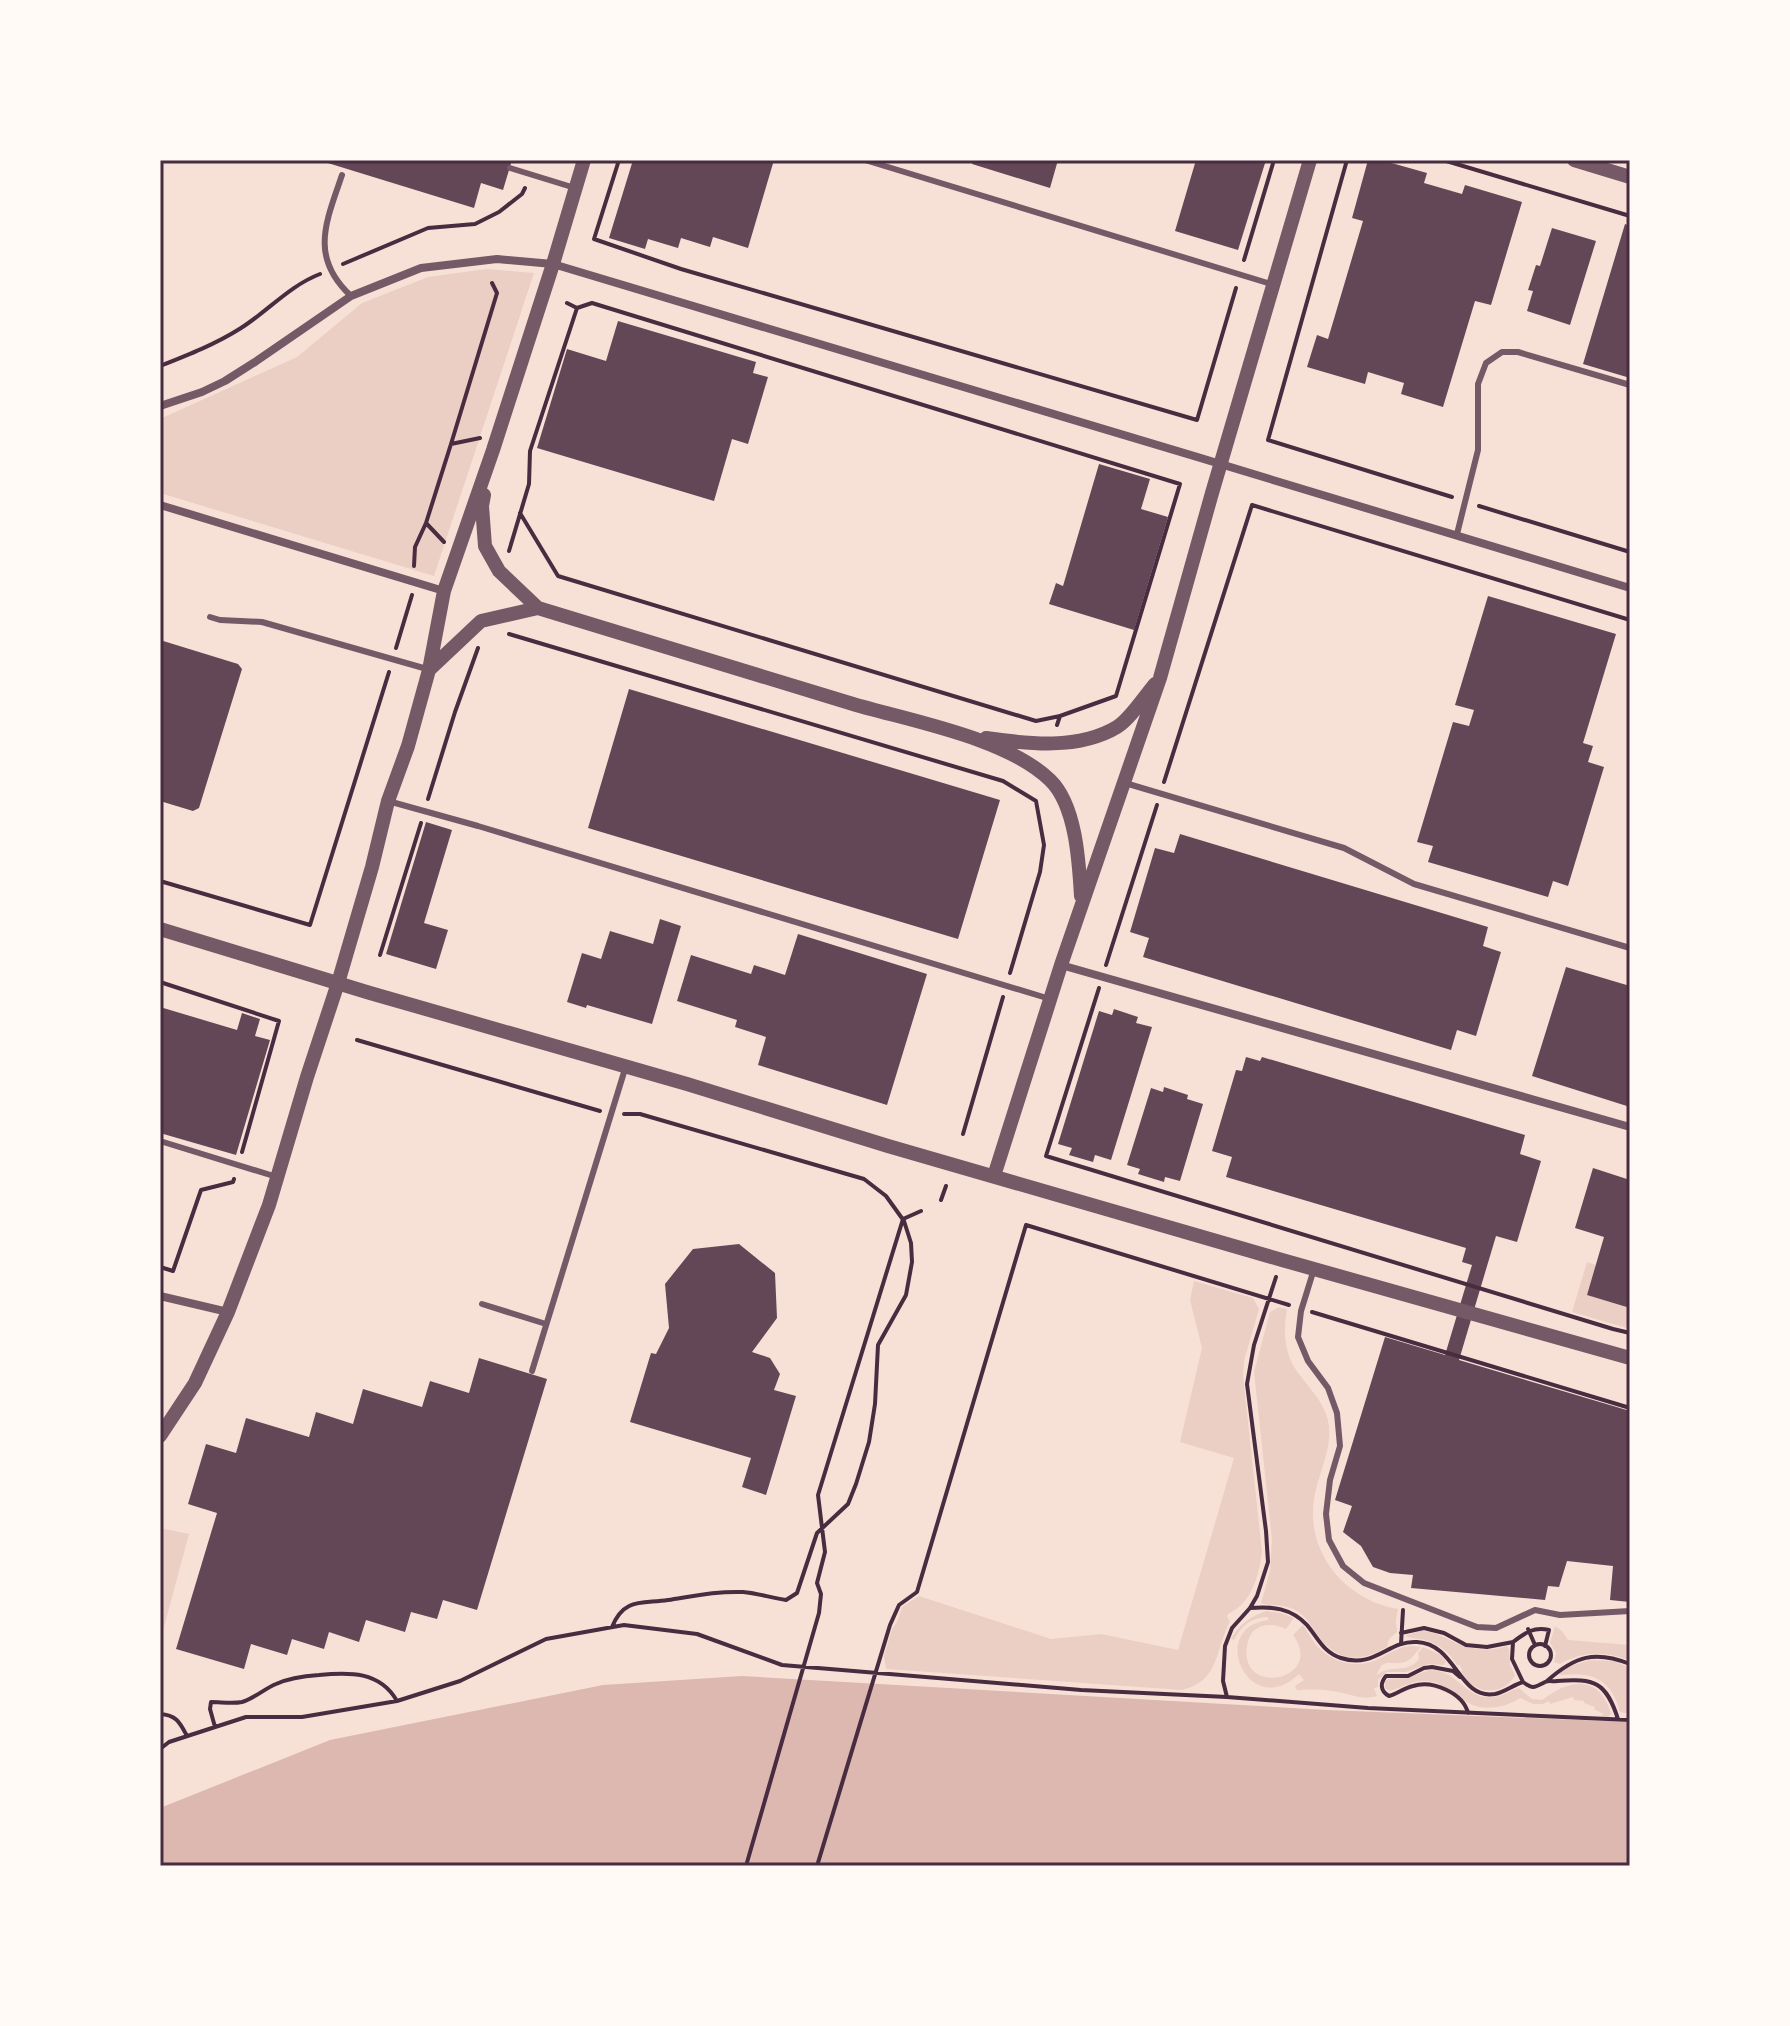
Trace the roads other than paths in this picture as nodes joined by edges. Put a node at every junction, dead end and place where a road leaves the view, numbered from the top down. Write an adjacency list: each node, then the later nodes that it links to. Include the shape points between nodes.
1 (584, 160): 8 (street)
2 (865, 160): 10 (lane)
3 (1310, 160): 10 (street)
4 (1574, 160): 7 (street)
5 (510, 168): 8 (lane)
6 (342, 175): 11 (lane, via 324,251 329,270)
7 (1630, 177)
8 (575, 188): 9 (street)
9 (553, 264): 11 (street, via 497,259 421,268); 14 (street); 15 (street)
10 (1274, 285): 14 (street)
11 (351, 296): 13 (street, via 225,381)
12 (1630, 385): 17 (lane, via 1518,352 1502,352 1486,363 1478,384 1478,450)
13 (160, 406)
14 (1220, 465): 17 (street); 23 (street)
15 (488, 466): 19 (street); 20 (street, via 482,506 485,546 502,574)
16 (160, 505): 19 (street)
17 (1457, 534): 18 (street)
18 (1630, 588)
19 (444, 591): 22 (street)
20 (538, 608): 22 (street, via 481,621); 24 (street)
21 (210, 617): 22 (lane, via 262,622)
22 (429, 670): 26 (street)
23 (1160, 678): 24 (street, via 1119,726 1097,736 1030,744); 25 (street)
24 (965, 735): 27 (street, via 1028,761 1053,782 1074,830)
25 (1124, 782): 27 (street); 29 (lane, via 1344,848 1414,884)
26 (388, 801): 31 (street); 32 (lane)
27 (1082, 904): 30 (street)
28 (160, 929): 31 (street)
29 (1630, 948)
30 (1061, 965): 32 (street); 34 (street)
31 (338, 983): 33 (street); 37 (street)
32 (1050, 999): 36 (street)
33 (626, 1068): 36 (street); 42 (lane)
34 (1630, 1127)
35 (160, 1141): 37 (lane)
36 (994, 1176): 38 (street)
37 (277, 1177): 41 (street)
38 (1314, 1269): 43 (street); 46 (lane, via 1298,1337 1337,1413 1340,1446 1326,1514 1329,1540 1343,1566 1364,1583 1477,1627 1496,1628 1535,1610 1560,1615)
39 (160, 1296): 41 (street)
40 (482, 1304): 42 (lane)
41 (228, 1312): 45 (street, via 195,1383)
42 (546, 1324): 44 (lane)
43 (1630, 1358)
44 (532, 1371)
45 (160, 1436)
46 (1630, 1611)

